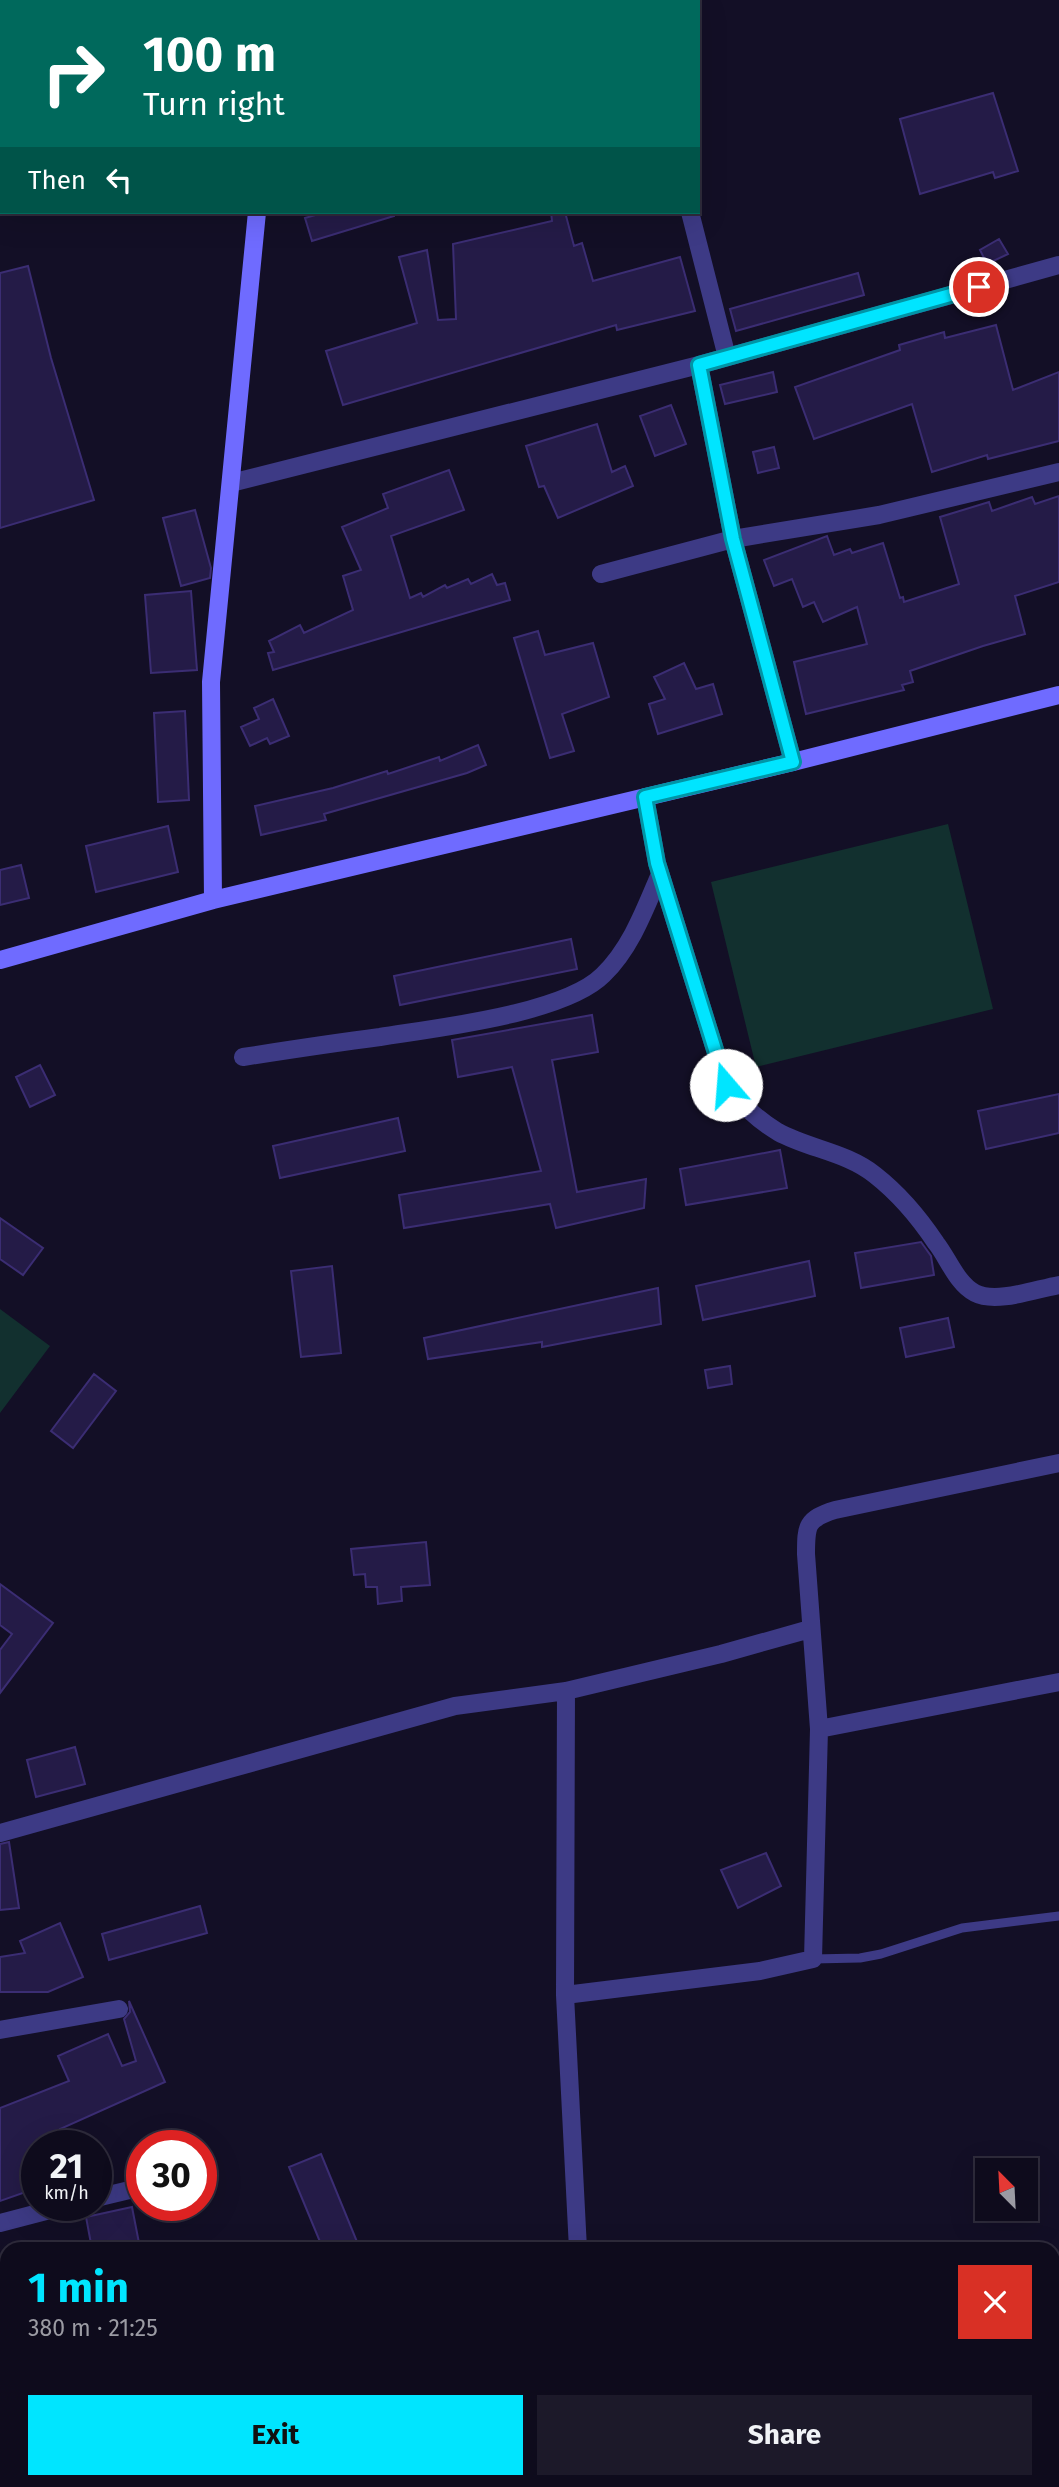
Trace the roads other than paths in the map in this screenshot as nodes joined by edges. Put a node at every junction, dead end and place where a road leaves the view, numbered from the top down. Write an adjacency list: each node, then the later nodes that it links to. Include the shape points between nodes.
1 (257, 214): 7 (street)
2 (691, 214): 4 (street)
3 (1059, 265): 4 (street)
4 (727, 357): 5 (street)
5 (699, 365): 7 (street); 8 (street)
6 (1059, 472): 8 (street, via 879,515)
7 (231, 484): 14 (street, via 211,682)
8 (733, 539): 9 (street); 11 (street)
9 (601, 574)
10 (1059, 695): 11 (street)
11 (793, 762): 12 (street)
12 (645, 797): 13 (street); 14 (street)
13 (660, 874): 16 (street, via 634,934 602,976 571,996 451,1026); 17 (street, via 726,1085 748,1112 779,1133 840,1154 874,1174 897,1194 935,1240 965,1287 975,1293 987,1298)
14 (213, 900): 15 (street)
15 (0, 960)
16 (243, 1057)
17 (1059, 1284)
18 (1059, 1463): 19 (street, via 835,1510 811,1521 806,1529)
19 (810, 1629): 21 (street); 22 (street)
20 (1059, 1682): 22 (street)
21 (566, 1691): 23 (street, via 455,1706); 26 (street)
22 (819, 1729): 25 (street)
23 (0, 1833)
24 (1059, 1916): 25 (lane, via 962,1928 860,1958)
25 (813, 1959): 26 (street, via 760,1971)
26 (565, 1995): 31 (street)
27 (120, 2009): 28 (street)
28 (0, 2030)
29 (21, 2217): 30 (street)
30 (0, 2222)
31 (578, 2242)

